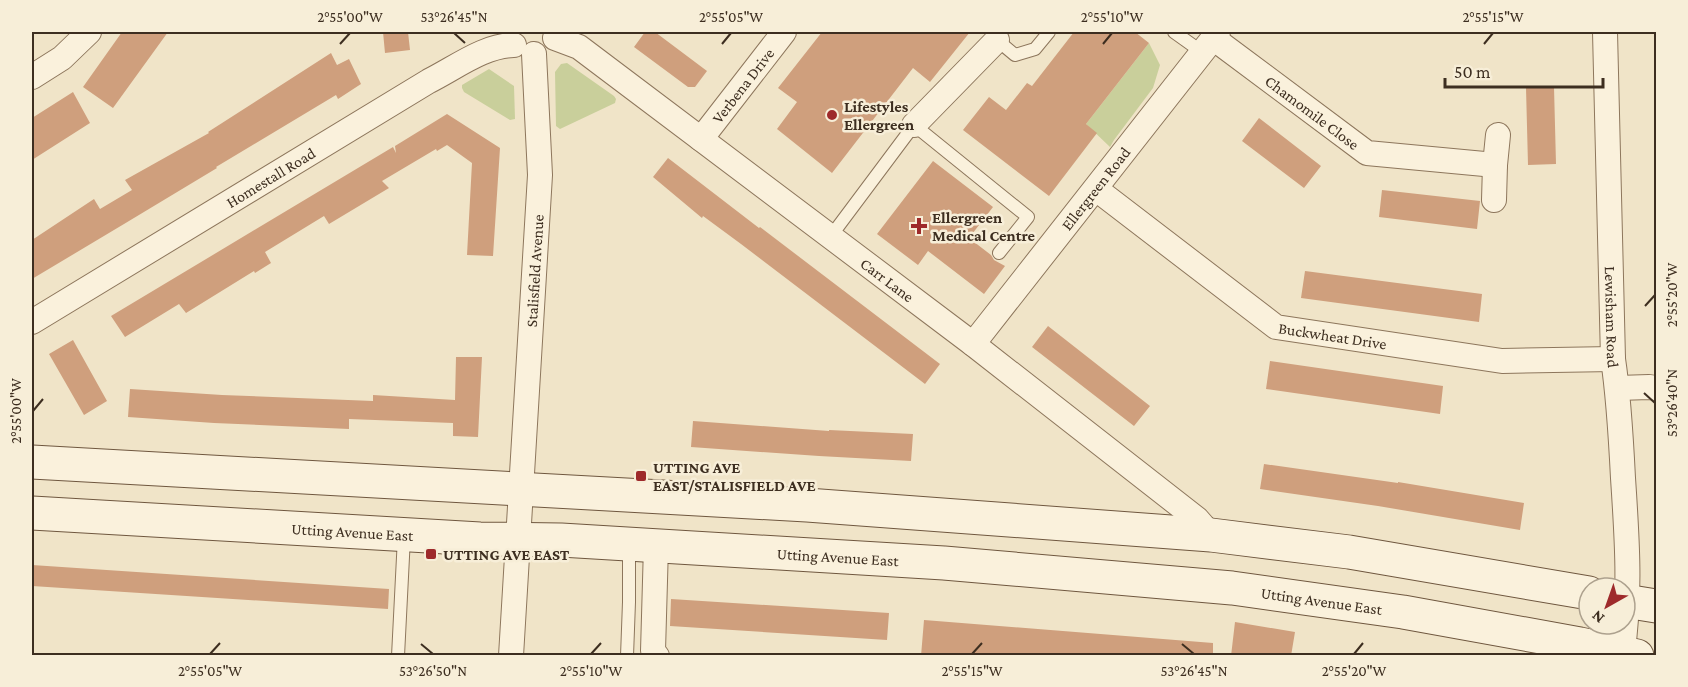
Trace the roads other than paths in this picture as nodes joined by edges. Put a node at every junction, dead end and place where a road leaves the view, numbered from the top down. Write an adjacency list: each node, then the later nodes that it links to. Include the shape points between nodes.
1 (89, 32): 10 (street, via 62,58)
2 (784, 32): 13 (street, Verbena Drive)
3 (1049, 32): 7 (lane, via 1035,49 1015,55)
4 (1174, 32): 8 (lane)
5 (1605, 32): 21 (street, Lewisham Road)
6 (556, 35): 9 (street, via 548,50); 13 (street, Carr Lane, via 579,47)
7 (996, 36): 11 (street)
8 (1211, 41): 14 (street, Chamomile Close, via 1366,153); 15 (street, Ellergreen Road)
9 (519, 44): 19 (street, Homestall Road, via 491,48 429,81); 25 (street, Stalisfield Avenue, via 540,175)
10 (32, 77)
11 (914, 125): 17 (lane); 18 (lane, via 1028,217)
12 (1498, 135): 14 (street)
13 (701, 139): 17 (street, Carr Lane)
14 (1495, 165): 16 (street)
15 (1096, 189): 20 (street, Ellergreen Road); 21 (street, Buckwheat Drive, via 1276,327 1502,361)
16 (1494, 200)
17 (831, 236): 20 (street, Carr Lane)
18 (999, 253)
19 (32, 322)
20 (973, 344): 28 (street, Carr Lane, via 1197,519)
21 (1613, 359): 22 (street, Lewisham Road)
22 (1618, 388): 23 (street); 31 (street, Lewisham Road)
23 (1656, 388)
24 (32, 462): 25 (street)
25 (521, 489): 28 (street, via 807,505); 29 (street, Stalisfield Avenue)
26 (32, 513): 27 (street, Utting Avenue East)
27 (405, 533): 29 (street, Utting Avenue East); 35 (lane)
28 (1211, 536): 32 (street, via 1349,552)
29 (517, 539): 30 (street, Utting Avenue East); 36 (street, Stalisfield Avenue)
30 (643, 545): 34 (street, Utting Avenue East, via 944,563 1232,588 1403,612); 37 (lane, via 629,602); 38 (street, via 653,651)
31 (1632, 576)
32 (1577, 591)
33 (1630, 636): 34 (street, Lewisham Road)
34 (1627, 654)
35 (398, 656)
36 (511, 656)
37 (627, 656)
38 (657, 656)

